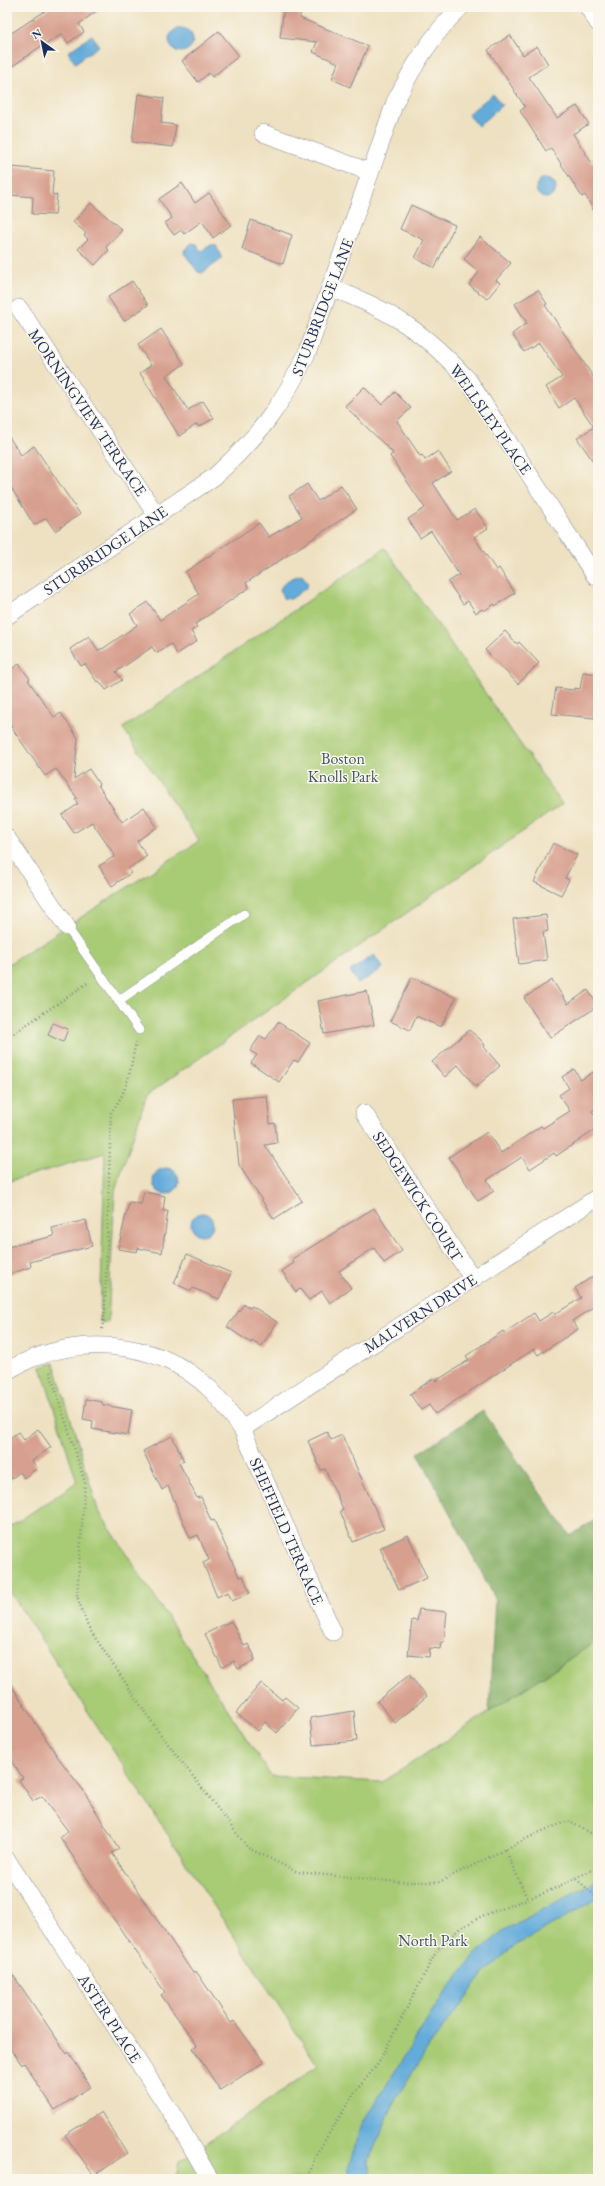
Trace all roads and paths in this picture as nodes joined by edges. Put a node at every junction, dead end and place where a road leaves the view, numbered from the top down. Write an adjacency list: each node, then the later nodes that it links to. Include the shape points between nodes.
1 (461, 7): 5 (street, STURBRIDGE LANE, via 428,44 411,70 395,102)
2 (588, 7): 3 (street)
3 (598, 23)
4 (263, 133): 5 (street)
5 (370, 172): 6 (street, STURBRIDGE LANE)
6 (330, 288): 8 (street, STURBRIDGE LANE, via 308,351 292,386 268,422 214,477); 9 (street, WELLSLEY PLACE, via 366,301 395,316 447,357 469,382)
7 (19, 308): 8 (street, MORNINGVIEW TERRACE)
8 (157, 516): 10 (street, STURBRIDGE LANE)
9 (595, 576)
10 (7, 616)
11 (7, 838): 13 (street)
12 (244, 914): 15 (lane)
13 (67, 927): 14 (lane)
14 (100, 975): 15 (lane); 17 (path)
15 (118, 1001): 16 (lane)
16 (138, 1030): 21 (path, via 127,1087 111,1112 104,1308)
17 (7, 1038)
18 (364, 1113): 20 (street, SEDGEWICK COURT)
19 (598, 1197): 20 (street, MALVERN DRIVE)
20 (473, 1279): 24 (street, MALVERN DRIVE)
21 (100, 1346): 22 (street, SHEFFIELD TERRACE, via 72,1347); 24 (street, SHEFFIELD TERRACE, via 138,1350 162,1358 188,1372 209,1388)
22 (44, 1354): 23 (street, SHEFFIELD TERRACE); 27 (path, via 85,1482 77,1596 88,1627 158,1731 193,1775 222,1818 248,1848 297,1872 398,1882 439,1882)
23 (7, 1371)
24 (242, 1430): 25 (street, SHEFFIELD TERRACE)
25 (333, 1632)
26 (598, 1837): 27 (path, via 568,1821)
27 (506, 1849): 31 (path)
28 (7, 1860): 33 (street, ASTER PLACE, via 176,2120)
29 (598, 1867): 30 (path)
30 (576, 1879): 31 (path); 32 (path)
31 (527, 1898): 34 (path, via 476,1919 459,1929 437,1950 378,2064 356,2092 315,2156 311,2170)
32 (598, 1898)
33 (210, 2179)
34 (304, 2179)

